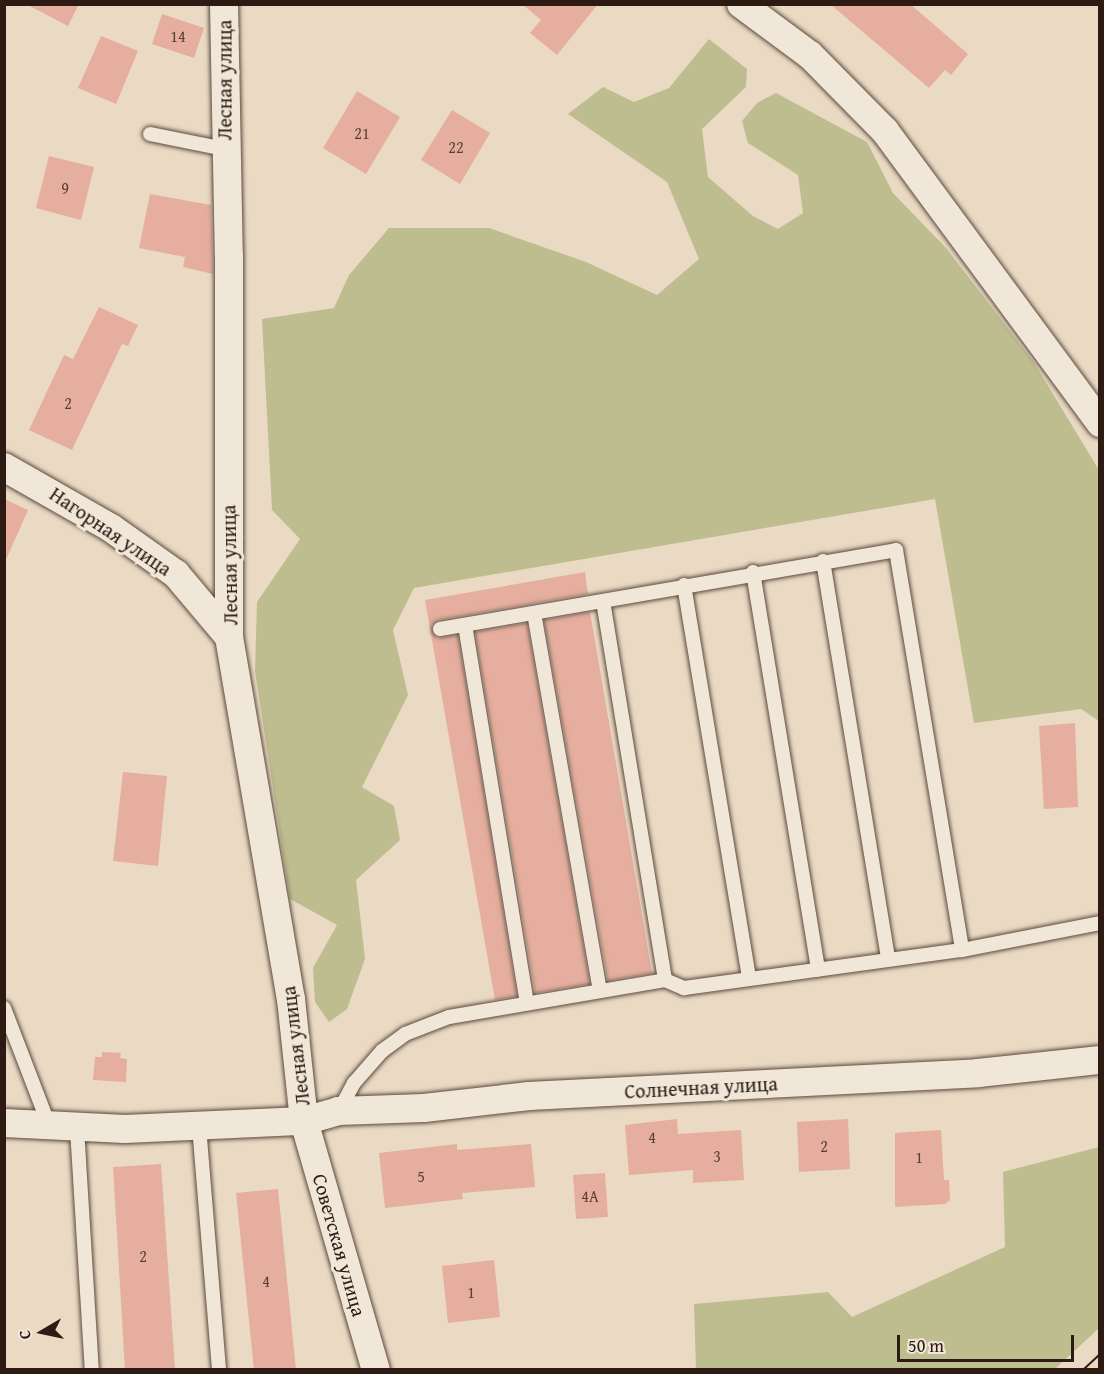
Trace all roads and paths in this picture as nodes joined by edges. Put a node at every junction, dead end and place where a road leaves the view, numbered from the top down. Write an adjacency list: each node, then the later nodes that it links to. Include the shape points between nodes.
1 (224, 4): 4 (street, Лесная улица)
2 (743, 5): 5 (street, via 810,55 885,131)
3 (150, 134): 4 (lane)
4 (225, 149): 14 (street, Лесная улица, via 229,256)
5 (1100, 423)
6 (4, 467): 14 (street, Нагорная улица, via 92,516 176,574)
7 (823, 561): 8 (lane); 16 (lane, via 896,550); 17 (lane)
8 (753, 572): 9 (lane); 18 (lane)
9 (684, 585): 10 (lane); 19 (lane)
10 (603, 601): 11 (lane); 20 (lane)
11 (534, 613): 12 (lane); 21 (lane)
12 (465, 625): 13 (lane); 22 (lane)
13 (440, 629)
14 (229, 637): 26 (street, Лесная улица, via 291,999)
15 (1100, 923): 16 (lane)
16 (962, 950): 17 (lane)
17 (888, 960): 18 (lane)
18 (818, 969): 19 (lane)
19 (748, 979): 20 (lane, via 684,988)
20 (665, 980): 21 (lane)
21 (600, 990): 22 (lane)
22 (527, 1003): 25 (lane, via 449,1017 405,1034 382,1051 361,1075)
23 (4, 1008): 28 (lane)
24 (1100, 1060): 25 (street, Солнечная улица, via 978,1073 530,1096 424,1108)
25 (338, 1111): 26 (street, Солнечная улица)
26 (304, 1121): 29 (street, Солнечная улица); 33 (street, Советская улица)
27 (4, 1123): 28 (street, Солнечная улица)
28 (49, 1125): 30 (street, Солнечная улица)
29 (199, 1126): 30 (street, Солнечная улица); 32 (lane)
30 (77, 1128): 31 (lane)
31 (92, 1370)
32 (219, 1370)
33 (376, 1370)

